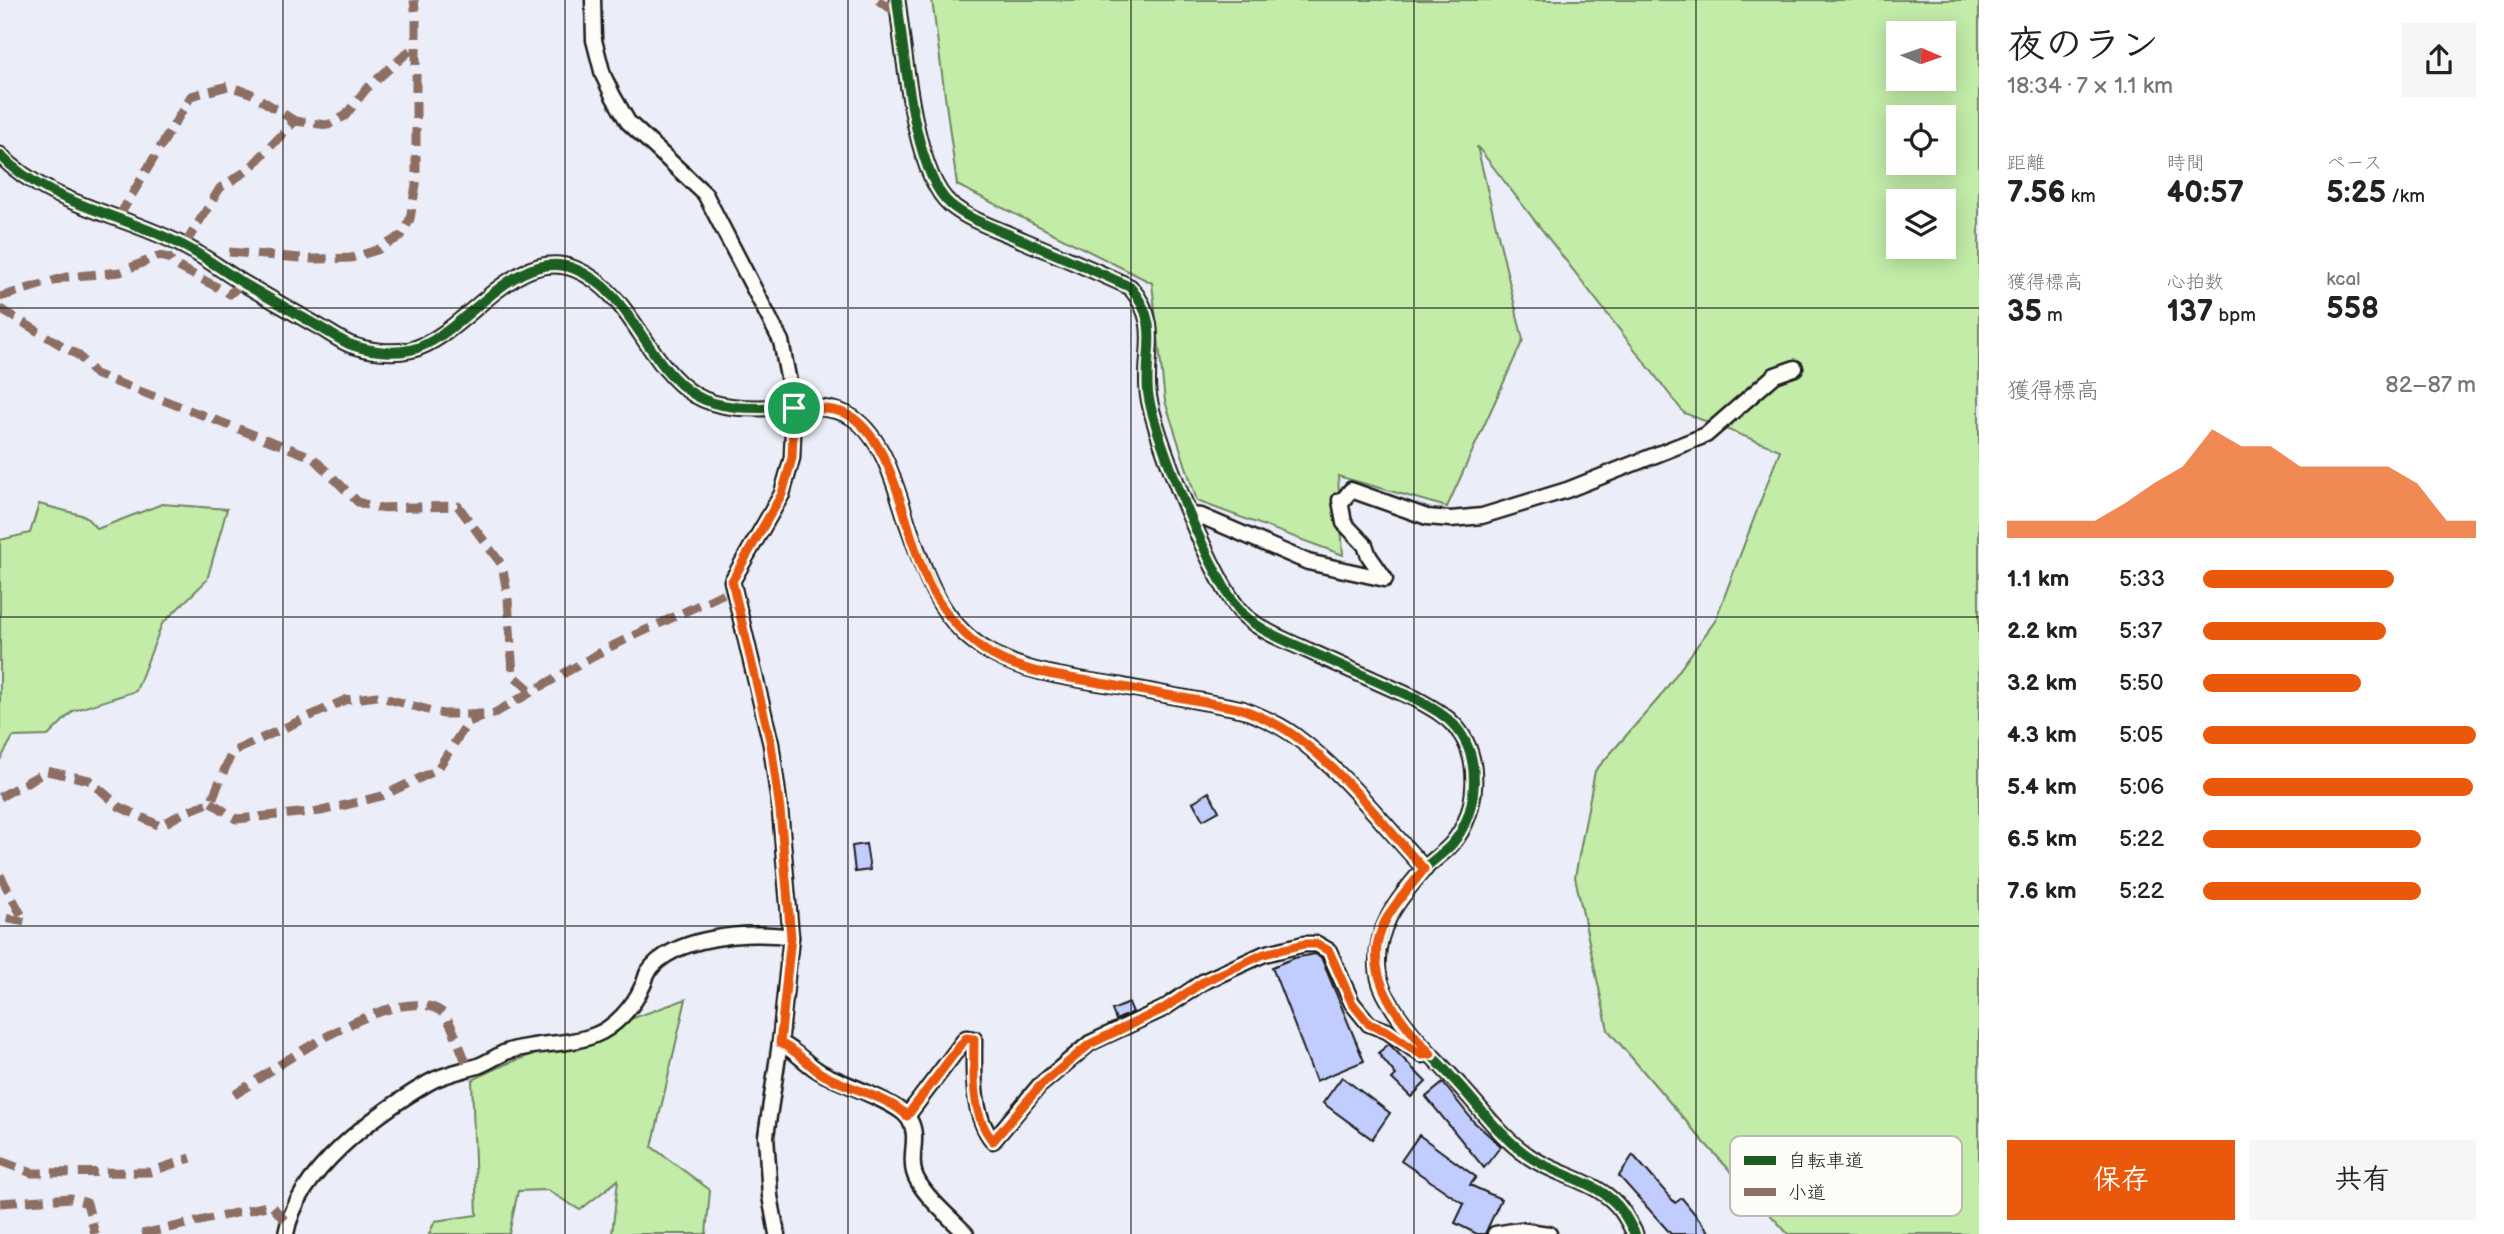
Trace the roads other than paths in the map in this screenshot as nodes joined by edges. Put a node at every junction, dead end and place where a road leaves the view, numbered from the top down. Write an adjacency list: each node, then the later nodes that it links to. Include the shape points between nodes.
1 (593, 0): 5 (street, via 594,40 612,96 628,122 705,194 781,341)
2 (897, 0): 6 (street, via 915,123 931,178 940,192 975,220 1130,286 1140,299 1150,325 1148,393 1156,427)
3 (0, 155): 5 (street, via 45,189 184,246 351,344 380,352 410,350 435,340 515,275 544,266 571,267 615,297 664,368 697,396 739,409)
4 (1795, 368): 6 (street, via 1775,375 1706,435 1567,490 1482,516 1427,517 1351,490 1340,500 1344,523 1365,545 1385,579 1308,562)
5 (794, 408): 7 (street, via 849,415 870,433 891,475 930,588 962,632 985,650 1041,672 1242,709 1268,719 1325,761); 8 (street, via 792,458 782,494 732,581 771,744)
6 (1190, 515): 7 (street, via 1243,615 1266,631 1416,699 1456,728 1473,771 1468,818 1452,844)
7 (1424, 869): 10 (street, via 1390,913 1380,932 1377,956 1388,1000)
8 (791, 937): 9 (street); 12 (street, via 748,936 674,949 648,973 619,1020 596,1035 507,1052 428,1083 371,1122 321,1167 305,1189)
9 (780, 1043): 11 (street, via 820,1073); 13 (street, via 766,1136)
10 (1431, 1054): 11 (street, via 1422,1055 1369,1024 1352,1003 1329,951 1317,944 1304,944 1264,954 1203,982 1163,1009 1090,1044 1040,1086 993,1141 985,1132 975,1091 974,1039 966,1038); 17 (street, via 1513,1145 1544,1166 1606,1195 1622,1210)
11 (907, 1116): 14 (street, via 916,1134 915,1175)
12 (286, 1234)
13 (777, 1234)
14 (966, 1234)
15 (1495, 1234): 16 (street, via 1519,1230)
16 (1549, 1234)
17 (1635, 1234)

